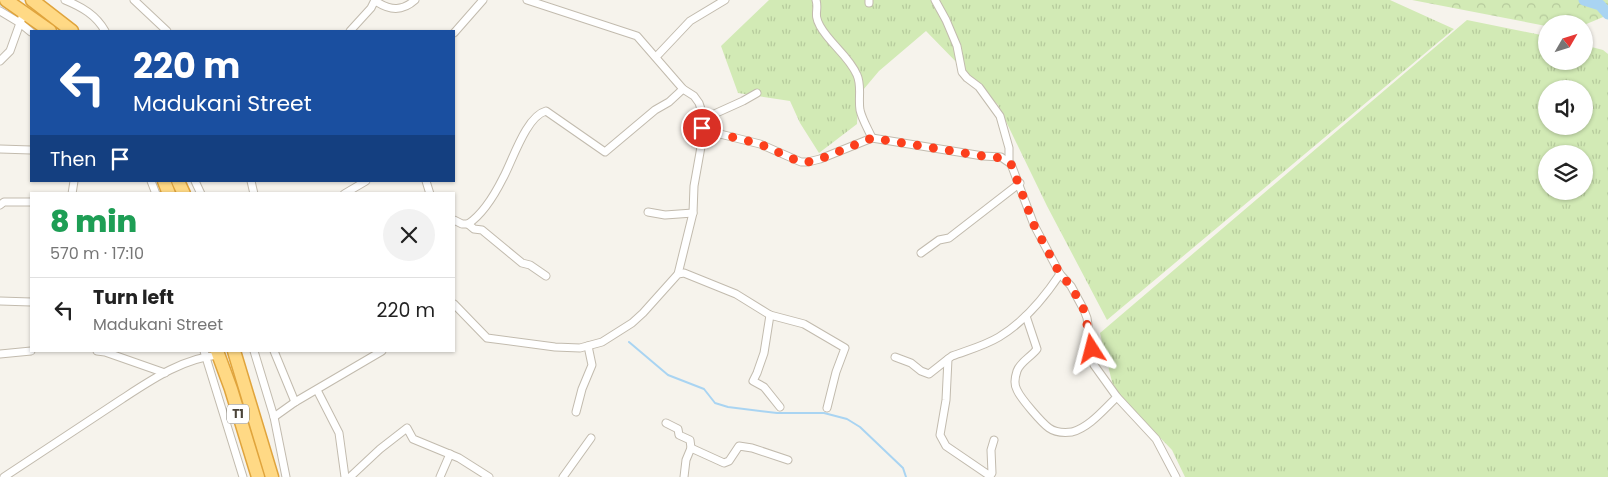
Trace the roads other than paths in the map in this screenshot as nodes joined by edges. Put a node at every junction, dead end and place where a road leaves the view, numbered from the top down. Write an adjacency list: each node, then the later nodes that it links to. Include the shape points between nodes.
1 (6, 0): 12 (highway)
2 (32, 0): 15 (highway)
3 (65, 0): 16 (street, via 85,9)
4 (134, 0): 17 (street)
5 (415, 0): 18 (street, via 397,10 374,2)
6 (483, 0): 19 (street)
7 (527, 0): 20 (street, via 632,33)
8 (725, 0): 20 (street, via 690,21)
9 (816, 0): 26 (street, via 815,14 820,26 847,58 858,77 860,112)
10 (935, 0): 29 (street, via 957,46 962,72 979,87 1000,116 1009,148)
11 (0, 11): 12 (street)
12 (22, 17): 13 (street); 14 (highway); 21 (street, via 10,51)
13 (30, 30)
14 (48, 30)
15 (71, 30)
16 (104, 30)
17 (164, 30)
18 (351, 30)
19 (455, 31)
20 (656, 57): 22 (street)
21 (0, 60)
22 (682, 89): 24 (street, via 699,103); 38 (street, via 605,152 546,111 542,112 524,134 499,186)
23 (758, 93): 24 (street)
24 (701, 120): 25 (street)
25 (704, 130): 26 (street, via 760,144 800,162 820,159); 36 (street, via 694,186)
26 (872, 138): 29 (street)
27 (0, 149): 28 (street)
28 (30, 150)
29 (1009, 161): 31 (street)
30 (364, 182): 32 (street)
31 (1020, 183): 39 (street, via 949,238 939,240); 41 (street, via 1034,225)
32 (347, 192)
33 (30, 202): 34 (street, via 4,202)
34 (0, 205)
35 (648, 212): 36 (street, via 665,216)
36 (693, 213): 40 (street)
37 (455, 220): 38 (street)
38 (468, 224): 42 (street, via 482,230 522,263)
39 (921, 253)
40 (678, 274): 46 (street, via 684,273 736,294); 48 (street, via 632,323 602,342)
41 (1060, 274): 47 (street); 61 (street, via 1084,310 1094,364)
42 (546, 276)
43 (0, 302): 44 (street)
44 (30, 302)
45 (455, 305): 48 (street, via 490,339 563,348)
46 (770, 315): 63 (street, via 764,353 753,380); 64 (street, via 804,324 845,348)
47 (1026, 316): 58 (street, via 998,338); 61 (street, via 1037,349 1017,371 1015,385 1024,401 1049,428 1064,433 1079,429)
48 (588, 346): 65 (street, via 592,365)
49 (30, 351): 56 (street)
50 (105, 352): 59 (street)
51 (234, 352): 76 (highway, T1)
52 (254, 352): 66 (street)
53 (274, 352): 62 (street)
54 (380, 352): 60 (street)
55 (211, 353): 59 (street); 74 (street); 75 (highway, T1, via 231,389)
56 (0, 354)
57 (895, 357): 58 (street, via 928,374)
58 (948, 360): 69 (street, via 940,435 943,442 990,476)
59 (164, 372): 73 (street)
60 (317, 390): 62 (street); 78 (street, via 339,433)
61 (1117, 397): 84 (street, via 1156,439)
62 (295, 402): 66 (street)
63 (780, 407)
64 (827, 408)
65 (576, 412)
66 (274, 417): 77 (street)
67 (666, 423): 70 (street, via 690,440)
68 (591, 438): 82 (street)
69 (994, 440)
70 (691, 448): 72 (street, via 724,463 739,446); 83 (street)
71 (450, 454): 79 (street, via 413,439 407,428); 80 (street); 81 (street)
72 (788, 460)
73 (4, 477)
74 (244, 477)
75 (258, 477)
76 (272, 477)
77 (286, 477)
78 (345, 477)
79 (350, 477)
80 (440, 477)
81 (489, 477)
82 (563, 477)
83 (684, 477)
84 (1176, 477)

